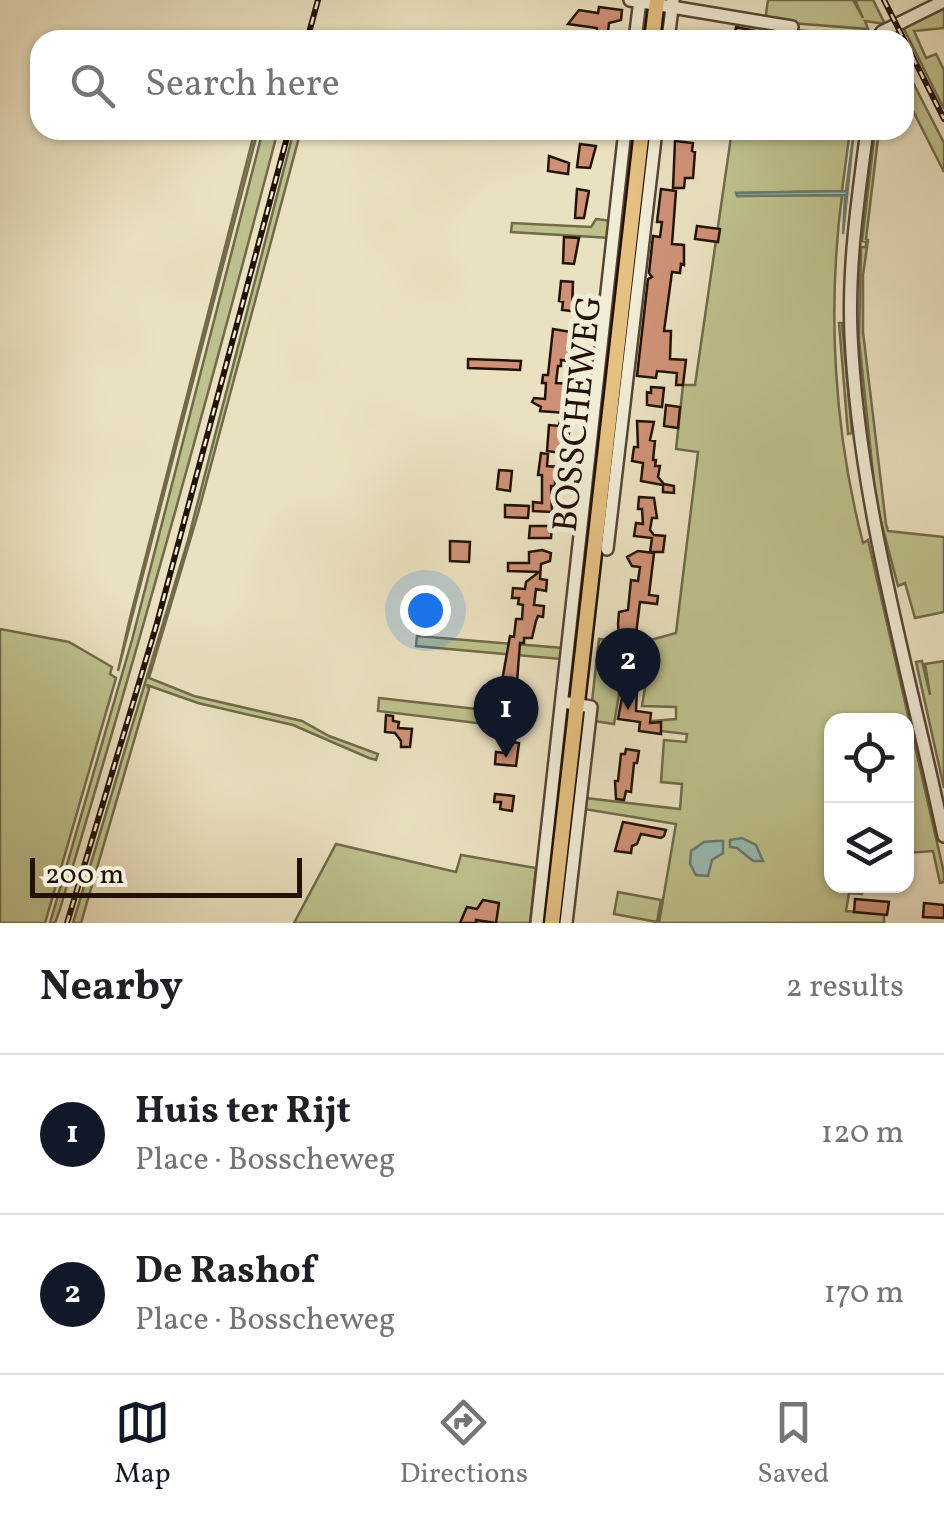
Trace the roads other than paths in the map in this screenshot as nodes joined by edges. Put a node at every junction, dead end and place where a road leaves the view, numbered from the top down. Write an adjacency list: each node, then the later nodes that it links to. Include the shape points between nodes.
1 (630, 0): 2 (street)
2 (640, 0): 4 (street); 8 (street)
3 (944, 1): 6 (street)
4 (657, 2): 5 (street); 9 (main road)
5 (673, 4): 7 (street); 10 (street)
6 (928, 4): 11 (street)
7 (792, 28)
8 (636, 30)
9 (653, 30)
10 (669, 30)
11 (889, 30)
12 (624, 140): 18 (street, BOSSCHEWEG, via 579,526)
13 (641, 140): 16 (main road, BOSSCHEWEG)
14 (655, 140): 16 (street, BOSSCHEWEG)
15 (866, 140): 19 (street, via 853,243 854,377 867,492)
16 (612, 450): 17 (street, BOSSCHEWEG); 18 (main road, BOSSCHEWEG)
17 (607, 549)
18 (570, 703): 20 (street, BOSSCHEWEG); 21 (main road, BOSSCHEWEG); 22 (street, BOSSCHEWEG, via 592,707)
19 (944, 836)
20 (537, 923)
21 (552, 923)
22 (566, 923)

